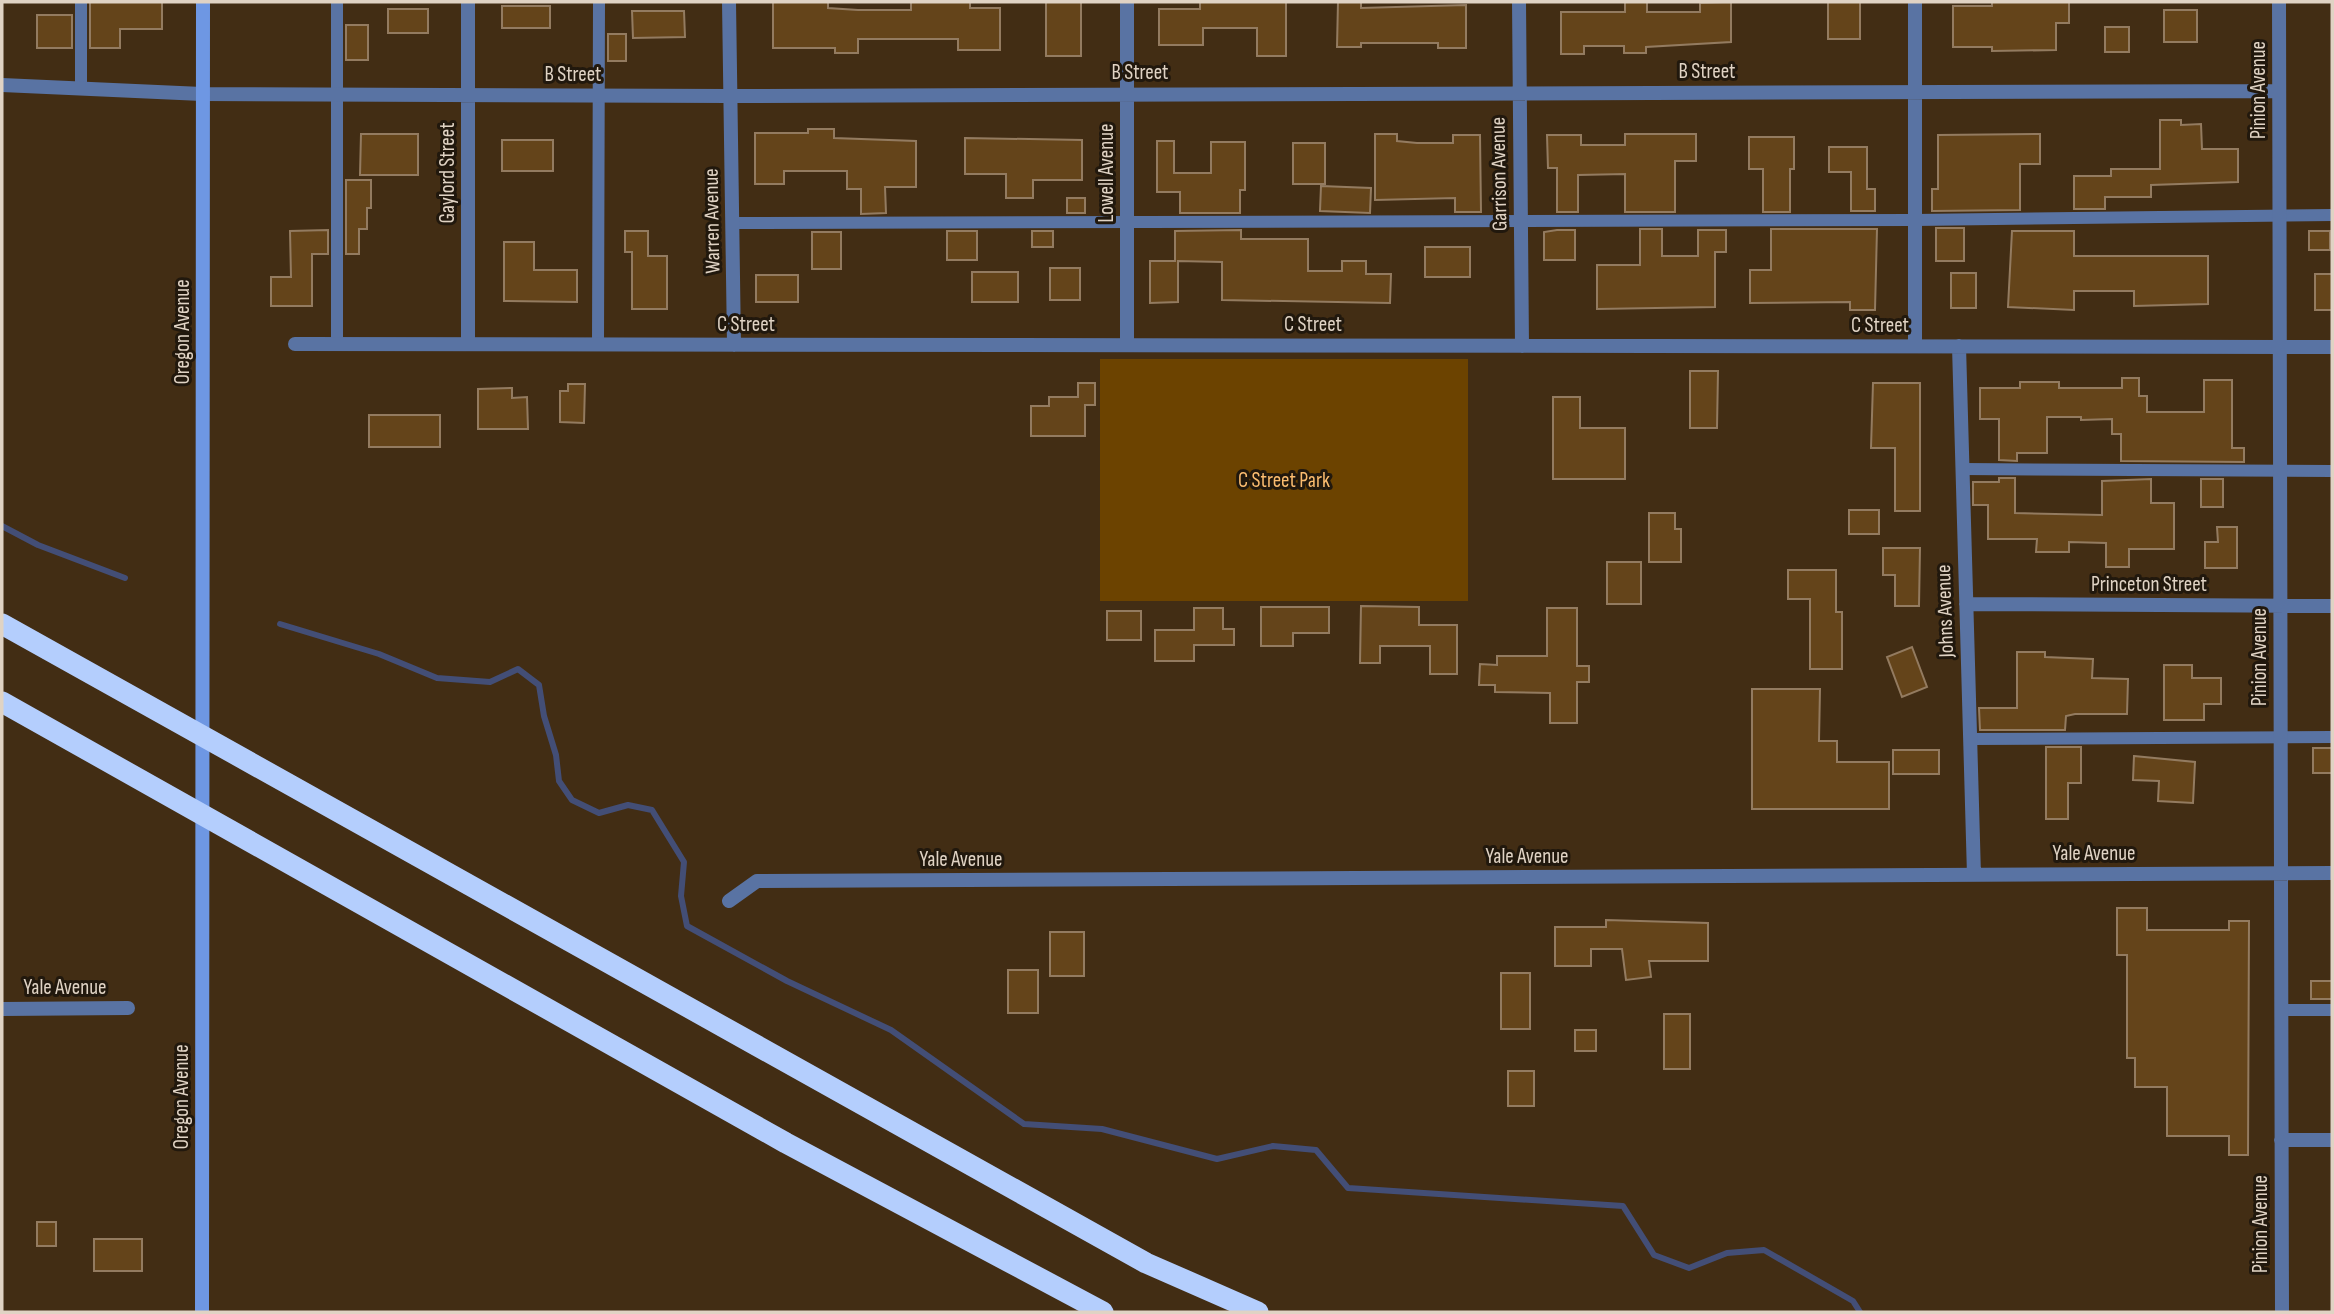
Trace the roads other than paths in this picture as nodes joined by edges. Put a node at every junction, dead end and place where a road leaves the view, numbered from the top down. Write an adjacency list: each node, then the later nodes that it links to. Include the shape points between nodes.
1 (80, 2): 12 (lane)
2 (203, 2): 17 (street, Oregon Avenue)
3 (337, 2): 18 (lane)
4 (468, 2): 19 (street, Gaylord Street)
5 (599, 2): 20 (lane)
6 (729, 2): 21 (street, Warren Avenue)
7 (1127, 2): 16 (street, Lowell Avenue)
8 (1519, 2): 14 (street, Garrison Avenue)
9 (1915, 2): 15 (street)
10 (2279, 2): 13 (street, Pinion Avenue)
11 (2, 85): 12 (street, B Street)
12 (81, 89): 17 (street, B Street)
13 (2279, 91): 15 (street, B Street); 23 (street, Pinion Avenue)
14 (1520, 92): 15 (street, B Street); 16 (street, B Street); 24 (street, Garrison Avenue)
15 (1915, 92): 25 (street)
16 (1127, 93): 21 (street, B Street); 26 (street, Lowell Avenue)
17 (202, 94): 18 (street, B Street); 60 (street, Oregon Avenue)
18 (337, 94): 19 (street, B Street); 29 (lane)
19 (468, 94): 20 (street, B Street); 30 (street, Gaylord Street)
20 (599, 95): 21 (street, B Street); 31 (lane)
21 (729, 96): 27 (street, Warren Avenue)
22 (2332, 215): 23 (lane)
23 (2279, 216): 25 (lane); 37 (street, Pinion Avenue)
24 (1521, 220): 25 (lane); 26 (lane); 34 (street, Garrison Avenue)
25 (1915, 220): 35 (street)
26 (1127, 222): 27 (lane); 33 (street, Lowell Avenue)
27 (734, 223): 32 (street, Warren Avenue)
28 (295, 344): 29 (street, C Street)
29 (337, 344): 30 (street, C Street)
30 (468, 344): 31 (street, C Street)
31 (598, 344): 32 (street, C Street)
32 (734, 345): 33 (street, C Street)
33 (1127, 345): 34 (street, C Street)
34 (1522, 346): 35 (street, C Street)
35 (1915, 346): 36 (street, C Street)
36 (1959, 346): 37 (street, C Street); 39 (street, Johns Avenue)
37 (2279, 347): 38 (street, C Street); 40 (street, Pinion Avenue)
38 (2332, 347)
39 (1962, 469): 40 (lane); 42 (street, Johns Avenue)
40 (2280, 471): 41 (lane); 43 (street, Pinion Avenue)
41 (2332, 471)
42 (1966, 604): 43 (street, Princeton Street); 49 (street, Johns Avenue)
43 (2280, 606): 44 (street, Princeton Street); 47 (street, Pinion Avenue)
44 (2332, 606)
45 (2, 624): 62 (highway, via 1146,1263)
46 (2, 702): 61 (highway, via 786,1143)
47 (2280, 737): 48 (lane); 49 (lane); 50 (street, Pinion Avenue)
48 (2332, 737)
49 (1970, 739): 52 (street, Johns Avenue)
50 (2281, 873): 51 (street, Yale Avenue); 52 (street, Yale Avenue); 56 (street, Pinion Avenue)
51 (2332, 873)
52 (1974, 875): 53 (street, Yale Avenue, via 757,881)
53 (729, 901)
54 (128, 1008): 55 (street, Yale Avenue)
55 (2, 1009)
56 (2281, 1010): 57 (lane); 58 (street, Pinion Avenue)
57 (2332, 1010)
58 (2281, 1140): 59 (street); 63 (street, Pinion Avenue)
59 (2332, 1140)
60 (202, 1312)
61 (1103, 1312)
62 (1258, 1312)
63 (2282, 1312)

